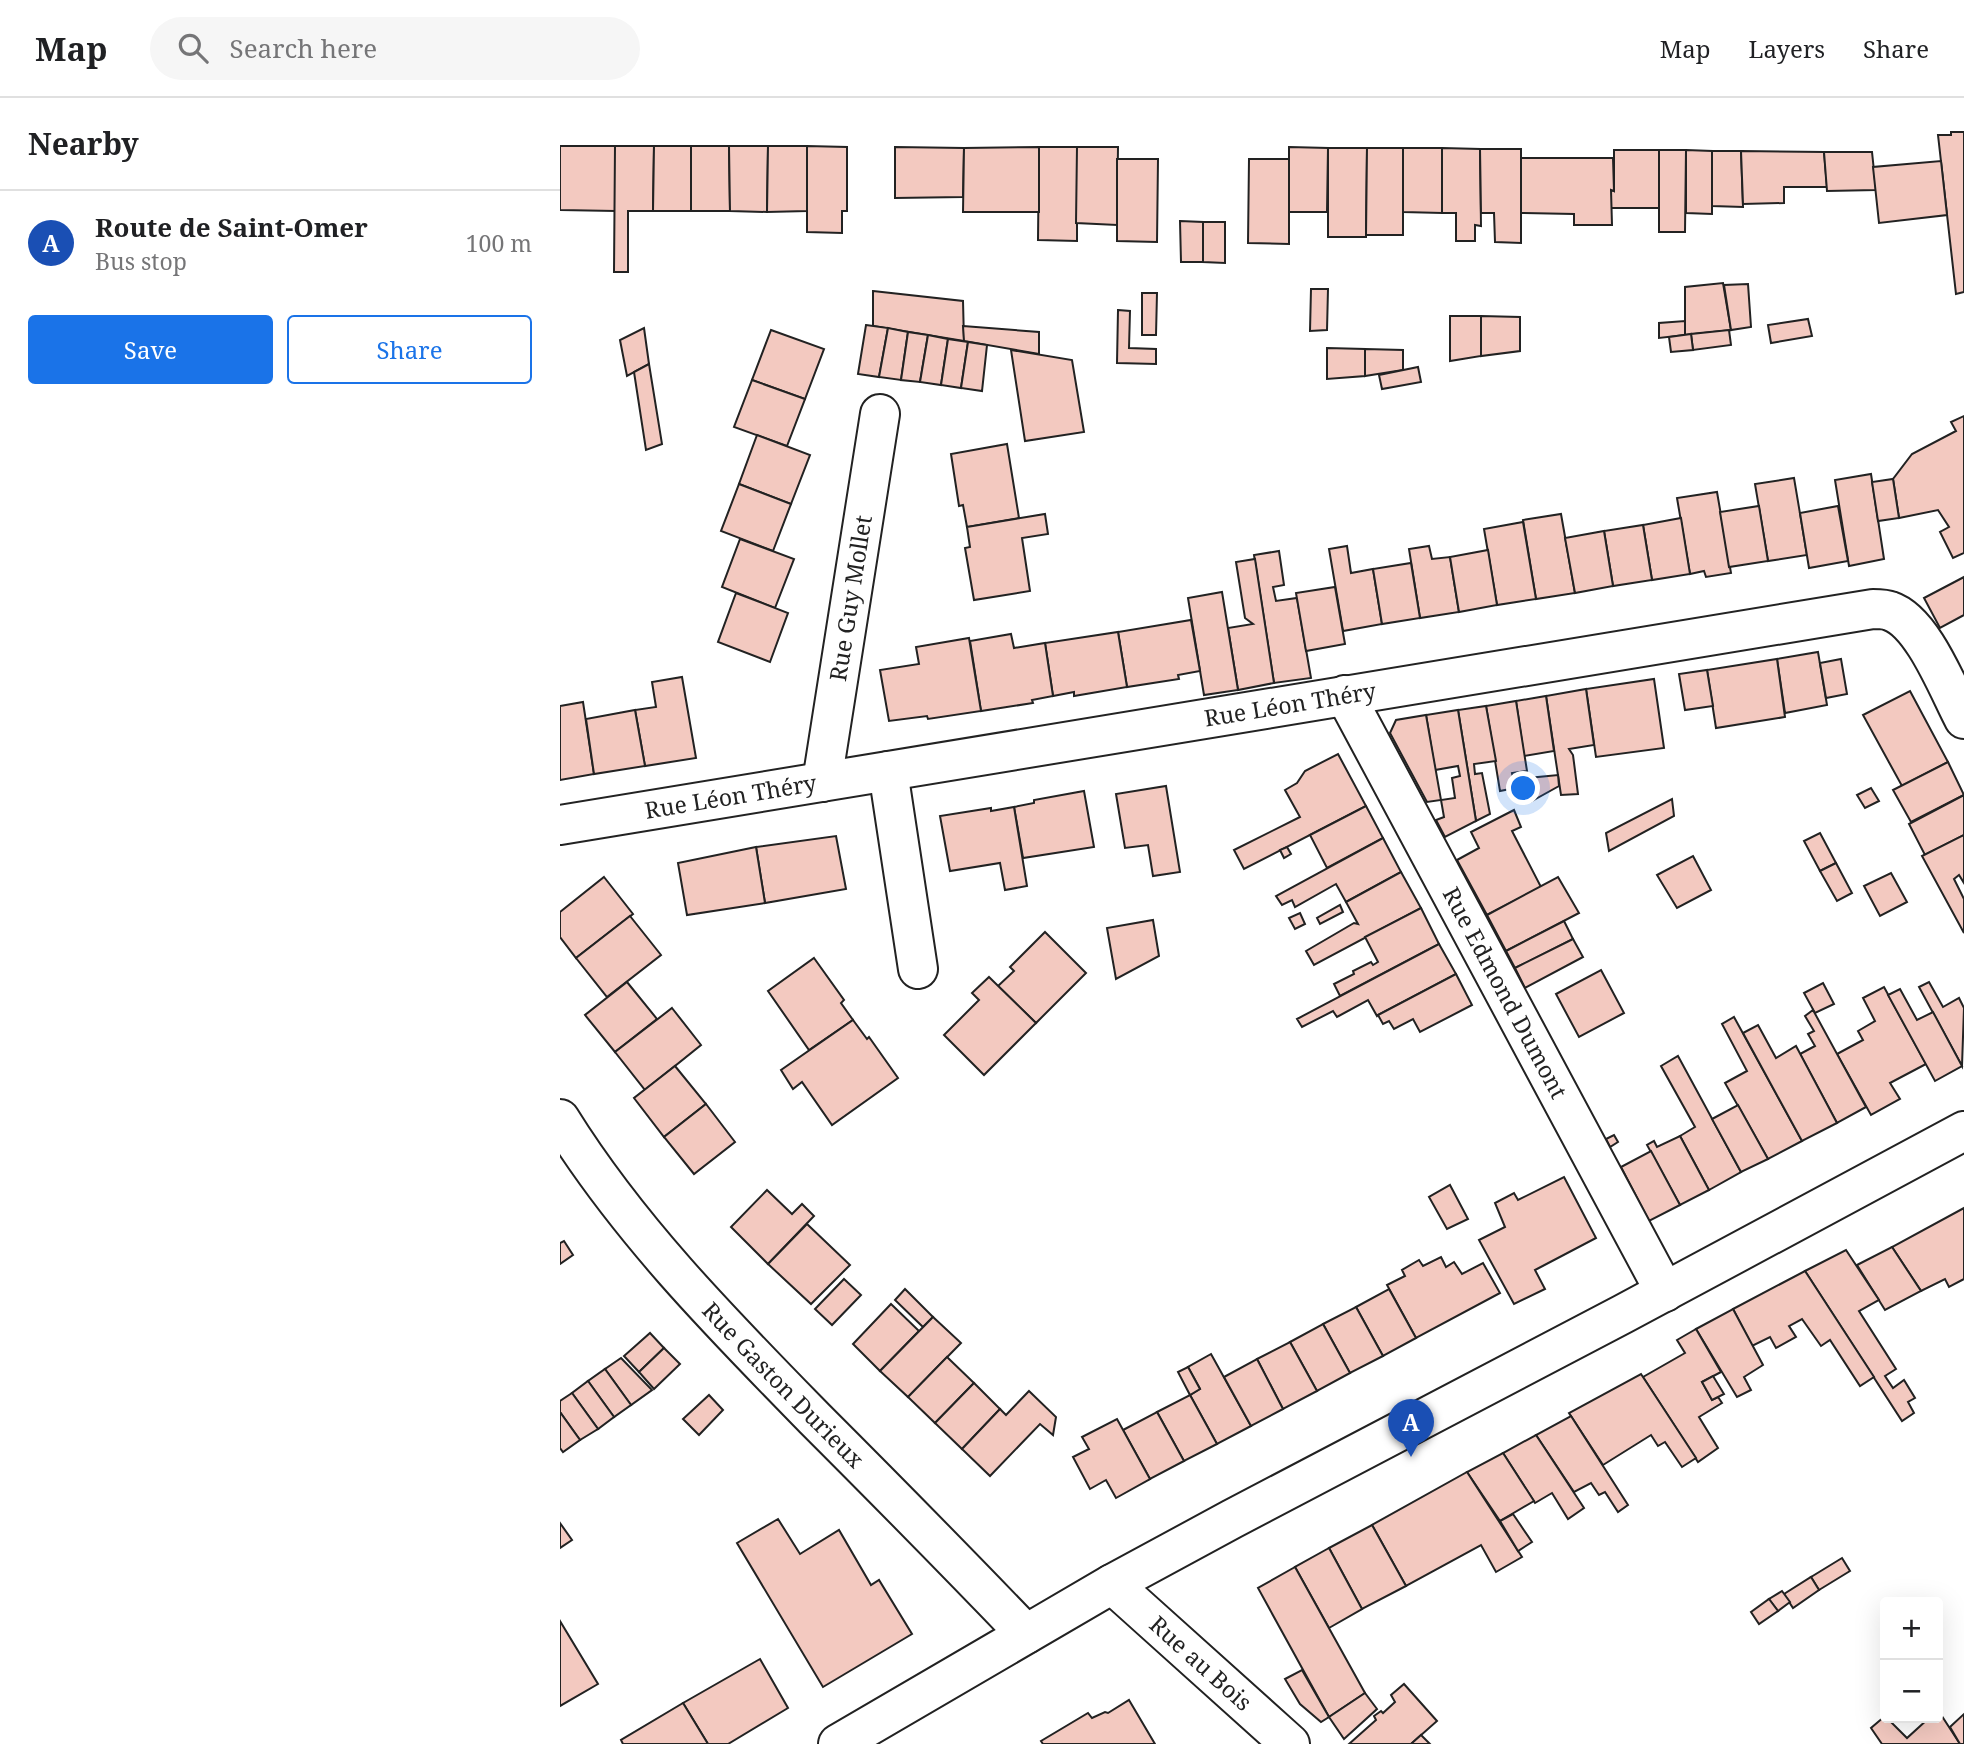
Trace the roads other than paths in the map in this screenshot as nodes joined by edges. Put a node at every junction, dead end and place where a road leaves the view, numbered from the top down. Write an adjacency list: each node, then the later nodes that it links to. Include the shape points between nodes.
1 (880, 414): 5 (street, Rue Guy Mollet)
2 (1345, 695): 3 (street, Rue Léon Théry, via 1873,609 1889,611 1914,629); 4 (street, Rue Léon Théry); 10 (street, Rue Edmond Dumont)
3 (1964, 719)
4 (888, 771): 5 (street, Rue Léon Théry); 7 (street)
5 (822, 782): 6 (street, Rue Léon Théry)
6 (560, 825)
7 (918, 969)
8 (560, 1119): 12 (street, Rue Gaston Durieux, via 592,1168 713,1314)
9 (1964, 1131): 10 (street)
10 (1665, 1292): 11 (street)
11 (1112, 1584): 12 (street); 14 (street, Rue au Bois)
12 (1026, 1634): 13 (street)
13 (838, 1744)
14 (1290, 1744)

